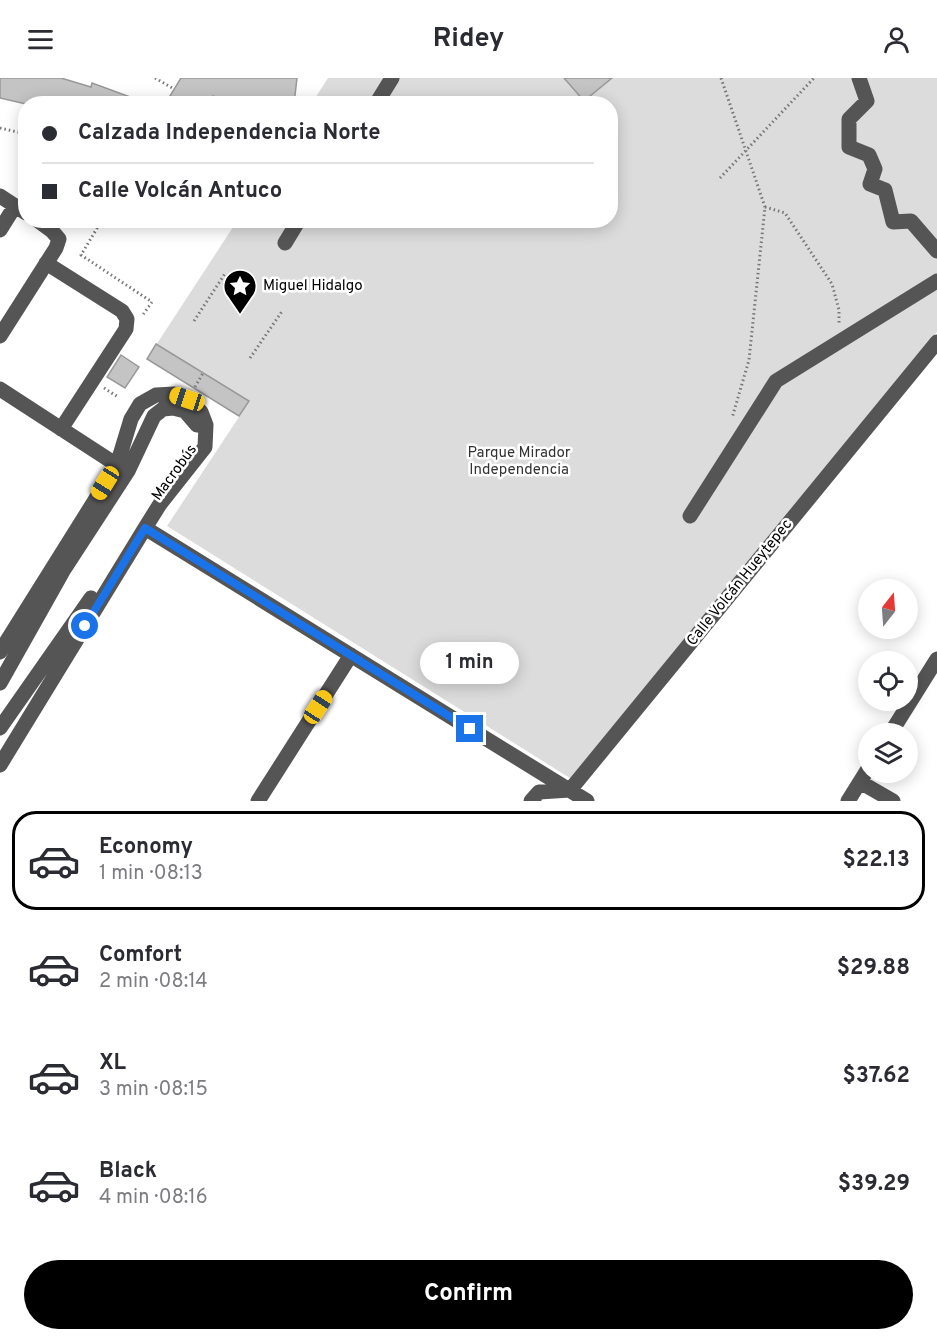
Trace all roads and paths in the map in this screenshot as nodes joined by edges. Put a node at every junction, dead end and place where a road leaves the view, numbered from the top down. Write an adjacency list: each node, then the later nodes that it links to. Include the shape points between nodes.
1 (155, 78): 6 (path)
2 (392, 78): 7 (street)
3 (721, 78): 10 (path)
4 (814, 78): 10 (path)
5 (859, 78): 20 (street, via 867,101 849,119 849,147 869,155 875,169 870,184 885,190 893,222 911,221)
6 (174, 89)
7 (381, 96)
8 (0, 128): 9 (path)
9 (18, 132)
10 (746, 150): 11 (path); 13 (path)
11 (720, 178)
12 (0, 196): 14 (street)
13 (765, 207): 27 (path, via 785,213 832,284 839,310); 31 (path, via 749,360)
14 (18, 209)
15 (18, 212): 18 (street)
16 (48, 228): 21 (street, via 59,239)
17 (294, 228): 19 (street)
18 (0, 230)
19 (285, 243)
20 (937, 251)
21 (46, 263): 26 (street); 32 (street, via 122,311 128,319 126,329)
22 (226, 272): 25 (path)
23 (937, 281): 27 (street)
24 (283, 310): 29 (path)
25 (194, 321)
26 (0, 336)
27 (839, 342): 34 (street, via 776,381)
28 (937, 342): 45 (street, Calle Volcán Hueytepec)
29 (250, 358)
30 (0, 389): 32 (street)
31 (729, 424)
32 (61, 429): 33 (street)
33 (117, 465): 35 (street, via 130,419 140,404 156,395 174,394 187,399 201,412 206,425 205,447); 36 (street)
34 (690, 516)
35 (145, 528): 37 (street); 42 (street)
36 (0, 652)
37 (351, 655): 45 (street); 46 (street)
38 (937, 659): 40 (street)
39 (0, 683): 41 (street, Macrobús, via 63,571 128,471 154,416 173,408 185,411 196,421 198,444 161,491 120,557)
40 (897, 723)
41 (0, 728)
42 (0, 765)
43 (859, 783): 48 (street)
44 (862, 783): 49 (street)
45 (580, 798): 47 (street, via 539,792)
46 (258, 801)
47 (531, 801)
48 (848, 801)
49 (893, 801)

